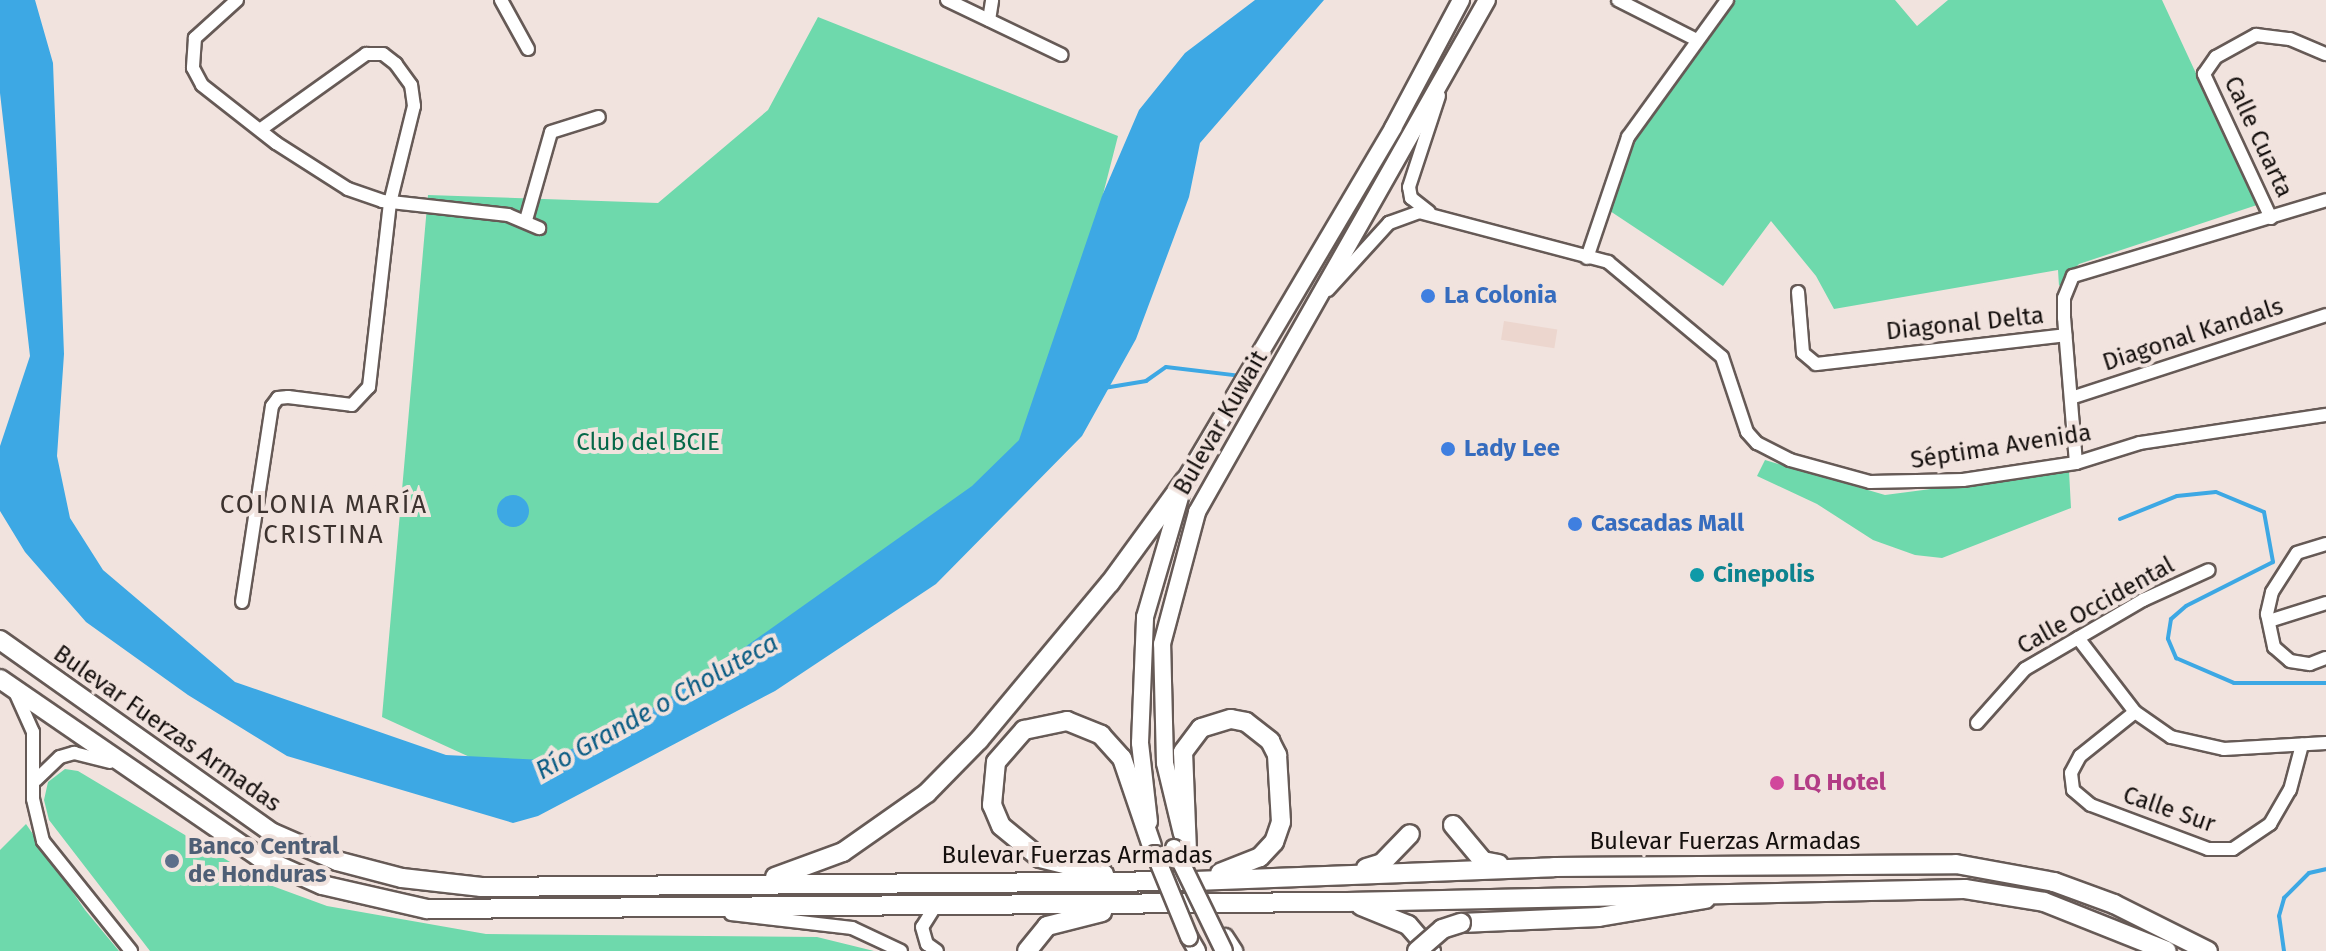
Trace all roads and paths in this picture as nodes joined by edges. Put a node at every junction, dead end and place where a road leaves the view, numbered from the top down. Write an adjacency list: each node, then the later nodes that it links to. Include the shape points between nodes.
1 (237, 0): 16 (street, via 195,38 193,68 202,85)
2 (501, 0): 11 (street)
3 (947, 0): 9 (street)
4 (992, 0): 9 (street)
5 (1461, 0): 32 (main road, Bulevar Kuwait)
6 (1487, 0): 14 (main road, Bulevar Kuwait)
7 (1618, 0): 10 (street)
8 (1727, 0): 10 (street)
9 (989, 20): 13 (street)
10 (1697, 40): 23 (street, via 1628,137)
11 (528, 49)
12 (2326, 54): 20 (street, Calle Cuarta, via 2290,39 2256,35 2216,57 2204,74)
13 (1062, 55)
14 (1443, 84): 19 (street, via 1409,187 1411,198); 25 (main road, Bulevar Kuwait)
15 (599, 117): 21 (street, via 551,132)
16 (260, 130): 18 (street, via 348,189); 18 (street, via 335,72 366,54 383,54 411,85 414,106)
17 (2326, 200): 20 (street, Diagonal Delta)
18 (390, 203): 21 (street); 35 (street, via 369,387 352,405 288,397 278,398 272,406)
19 (1432, 214): 23 (street, Séptima Avenida); 25 (street, via 1406,214 1389,223)
20 (2271, 218): 27 (street, Diagonal Delta, via 2082,270 2067,285)
21 (526, 220): 22 (street)
22 (539, 228)
23 (1587, 258): 31 (street, Séptima Avenida, via 1617,267 1711,345 1728,369 1747,432 1790,460 1886,484 1963,480)
24 (1798, 292): 27 (street, Diagonal Delta, via 1803,353 1816,364)
25 (1323, 295): 51 (main road, Bulevar Kuwait, via 1197,512 1172,592 1162,644 1155,747)
26 (2326, 315): 28 (street, Diagonal Kandals)
27 (2065, 335): 28 (street)
28 (2074, 397): 31 (street)
29 (2323, 416): 30 (street); 31 (street, Séptima Avenida, via 2140,443)
30 (2326, 431)
31 (2076, 463)
32 (1185, 480): 50 (main road, Bulevar Kuwait, via 1145,617 1140,743); 56 (highway, via 1085,614 927,793 843,852)
33 (2326, 544): 37 (street, via 2297,553 2272,592)
34 (2209, 570): 38 (street, Calle Occidental)
35 (242, 602)
36 (2326, 603): 37 (street)
37 (2269, 621): 40 (street, via 2274,647 2290,661 2310,664)
38 (2078, 638): 42 (street); 43 (street, Calle Occidental, via 2025,669)
39 (0, 640): 56 (highway, Bulevar Fuerzas Armadas, via 213,795 273,833 337,861 402,878 481,887)
40 (2326, 658)
41 (6, 683): 46 (highway, Bulevar Fuerzas Armadas); 47 (street, via 33,732)
42 (2135, 712): 45 (street, via 2171,737 2205,747); 45 (street, Calle Sur, via 2080,756 2071,773 2073,790 2101,809 2208,849 2233,849 2270,824 2290,790)
43 (1977, 723)
44 (2326, 743): 45 (street)
45 (2302, 745)
46 (130, 772): 47 (street, via 101,757 74,753 60,757); 61 (highway, Bulevar Fuerzas Armadas, via 259,857 363,897 472,912)
47 (36, 780): 64 (street, via 35,821 43,841)
48 (1453, 825): 52 (highway, via 1483,861)
49 (1410, 834): 53 (highway, via 1382,863)
50 (1153, 850): 54 (highway, via 1122,758 1088,726 1067,721 1034,726 1007,744 996,762 992,805 1012,839 1040,858); 62 (main road, Bulevar Kuwait, bridge)
51 (1184, 853): 55 (highway, via 1183,752 1190,738 1215,721 1246,722 1270,741 1277,755 1283,797 1279,832 1260,857); 63 (main road)
52 (1554, 867): 53 (highway, Bulevar Fuerzas Armadas); 71 (highway, Bulevar Fuerzas Armadas, via 1956,864 2010,871 2114,904)
53 (1347, 872): 55 (highway, Bulevar Fuerzas Armadas)
54 (1138, 881): 55 (highway, Bulevar Fuerzas Armadas); 56 (highway, Bulevar Fuerzas Armadas)
55 (1195, 881)
56 (753, 883)
57 (1718, 893): 58 (highway, Bulevar Fuerzas Armadas); 68 (highway, bridge, via 1682,907 1477,919 1442,929); 70 (highway, Bulevar Fuerzas Armadas, via 1981,891 2044,902)
58 (1347, 902): 60 (highway, Bulevar Fuerzas Armadas); 69 (highway, via 1408,925)
59 (939, 904): 60 (highway, Bulevar Fuerzas Armadas); 61 (highway, Bulevar Fuerzas Armadas); 66 (street, via 922,927 927,944)
60 (1137, 904): 67 (highway, via 1058,921 1038,934)
61 (697, 910): 65 (street, via 852,928)
62 (1193, 946)
63 (1228, 946)
64 (131, 951)
65 (901, 951)
66 (937, 951)
67 (1027, 951)
68 (1417, 951)
69 (1431, 951)
70 (2167, 951)
71 (2208, 951)

